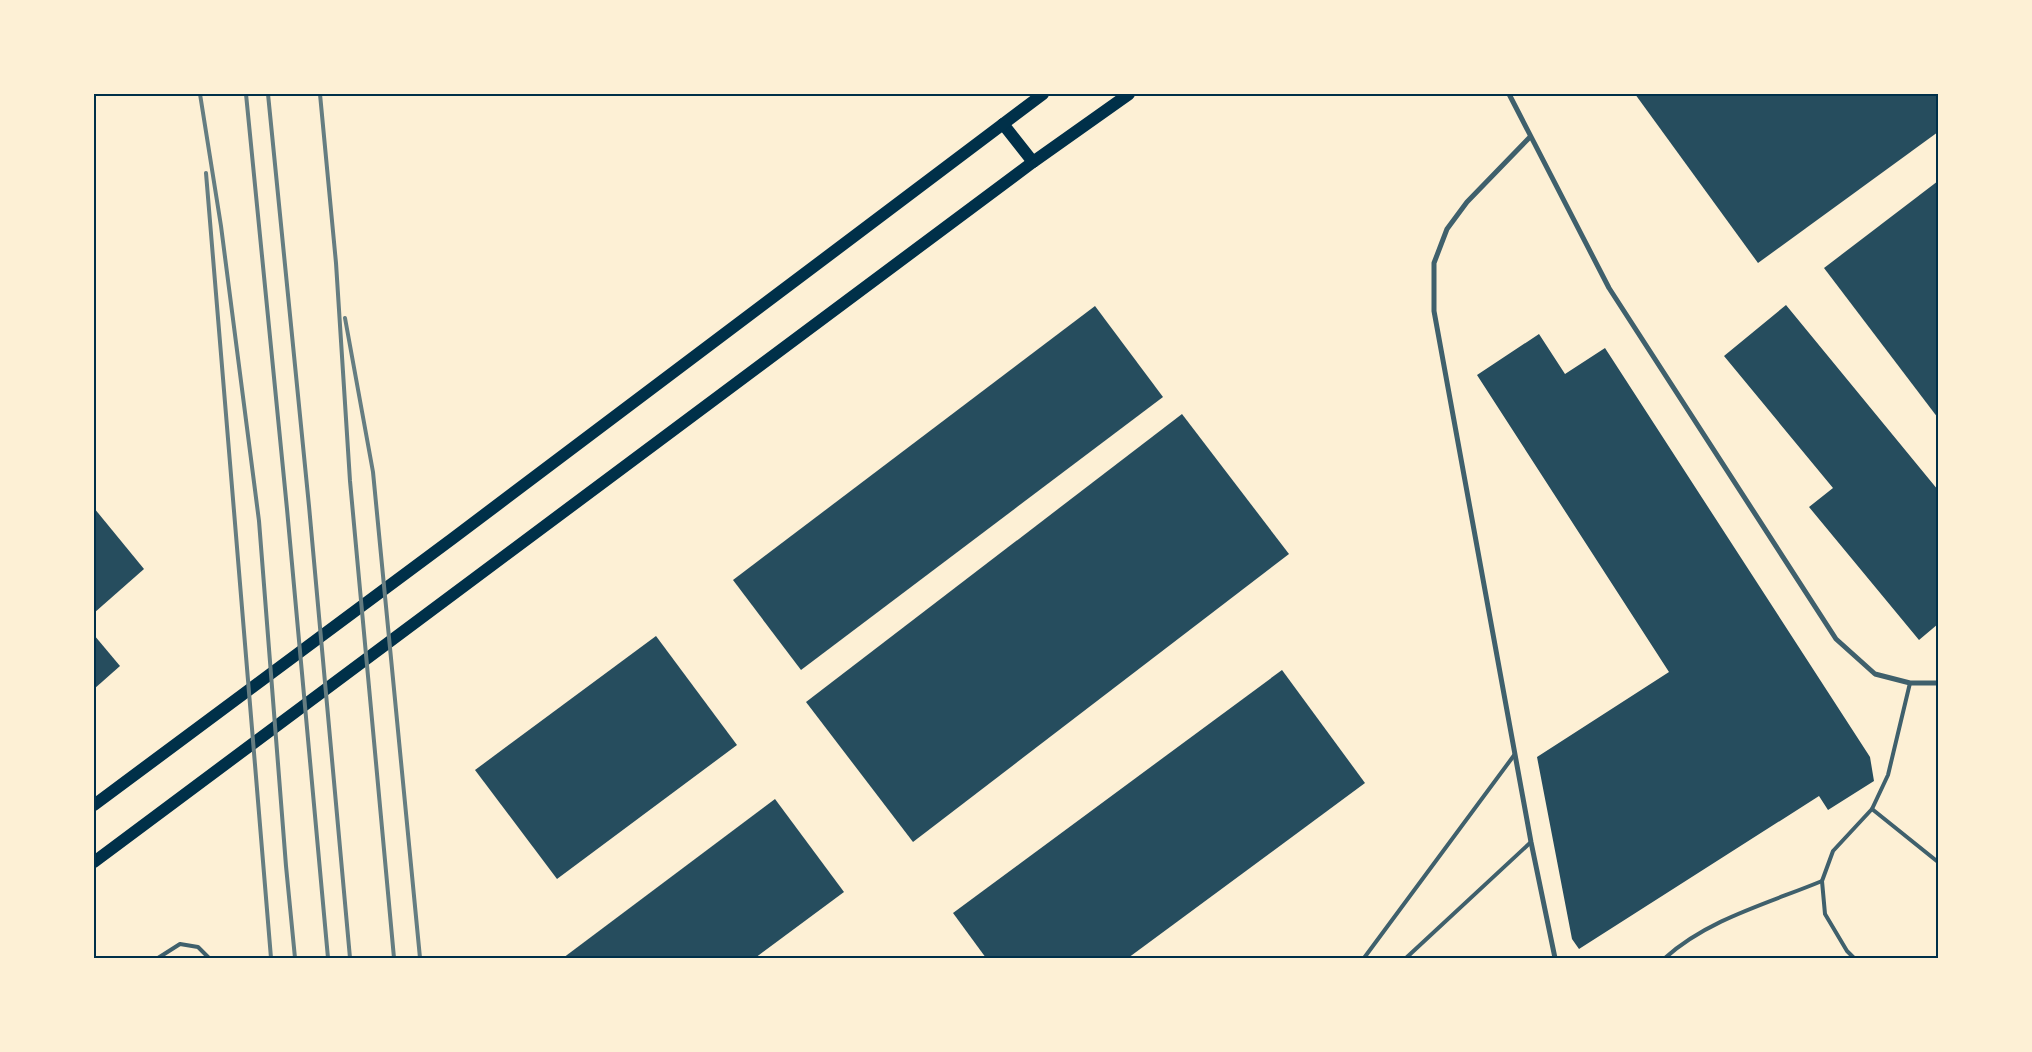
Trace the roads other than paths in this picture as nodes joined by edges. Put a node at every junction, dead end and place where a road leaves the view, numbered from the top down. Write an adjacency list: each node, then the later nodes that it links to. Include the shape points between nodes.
1 (1043, 94): 4 (main road)
2 (1129, 94): 6 (main road)
3 (1509, 94): 5 (street)
4 (1003, 124): 6 (main road); 10 (main road)
5 (1530, 137): 7 (street, via 1609,288 1836,639 1874,674); 9 (street, via 1467,202 1447,229 1434,263 1434,310)
6 (1033, 162): 13 (main road)
7 (1910, 683): 8 (street); 11 (lane, via 1888,775)
8 (1938, 683)
9 (1515, 754): 12 (street); 18 (lane)
10 (94, 805)
11 (1872, 809): 14 (lane); 15 (lane, via 1832,851)
12 (1531, 842): 19 (lane); 20 (street)
13 (94, 862)
14 (1938, 862)
15 (1822, 881): 21 (lane, via 1705,928); 22 (lane, via 1825,914 1847,952)
16 (160, 957): 17 (lane, via 180,944 198,947)
17 (209, 958)
18 (1364, 958)
19 (1406, 958)
20 (1555, 958)
21 (1665, 958)
22 (1854, 958)

